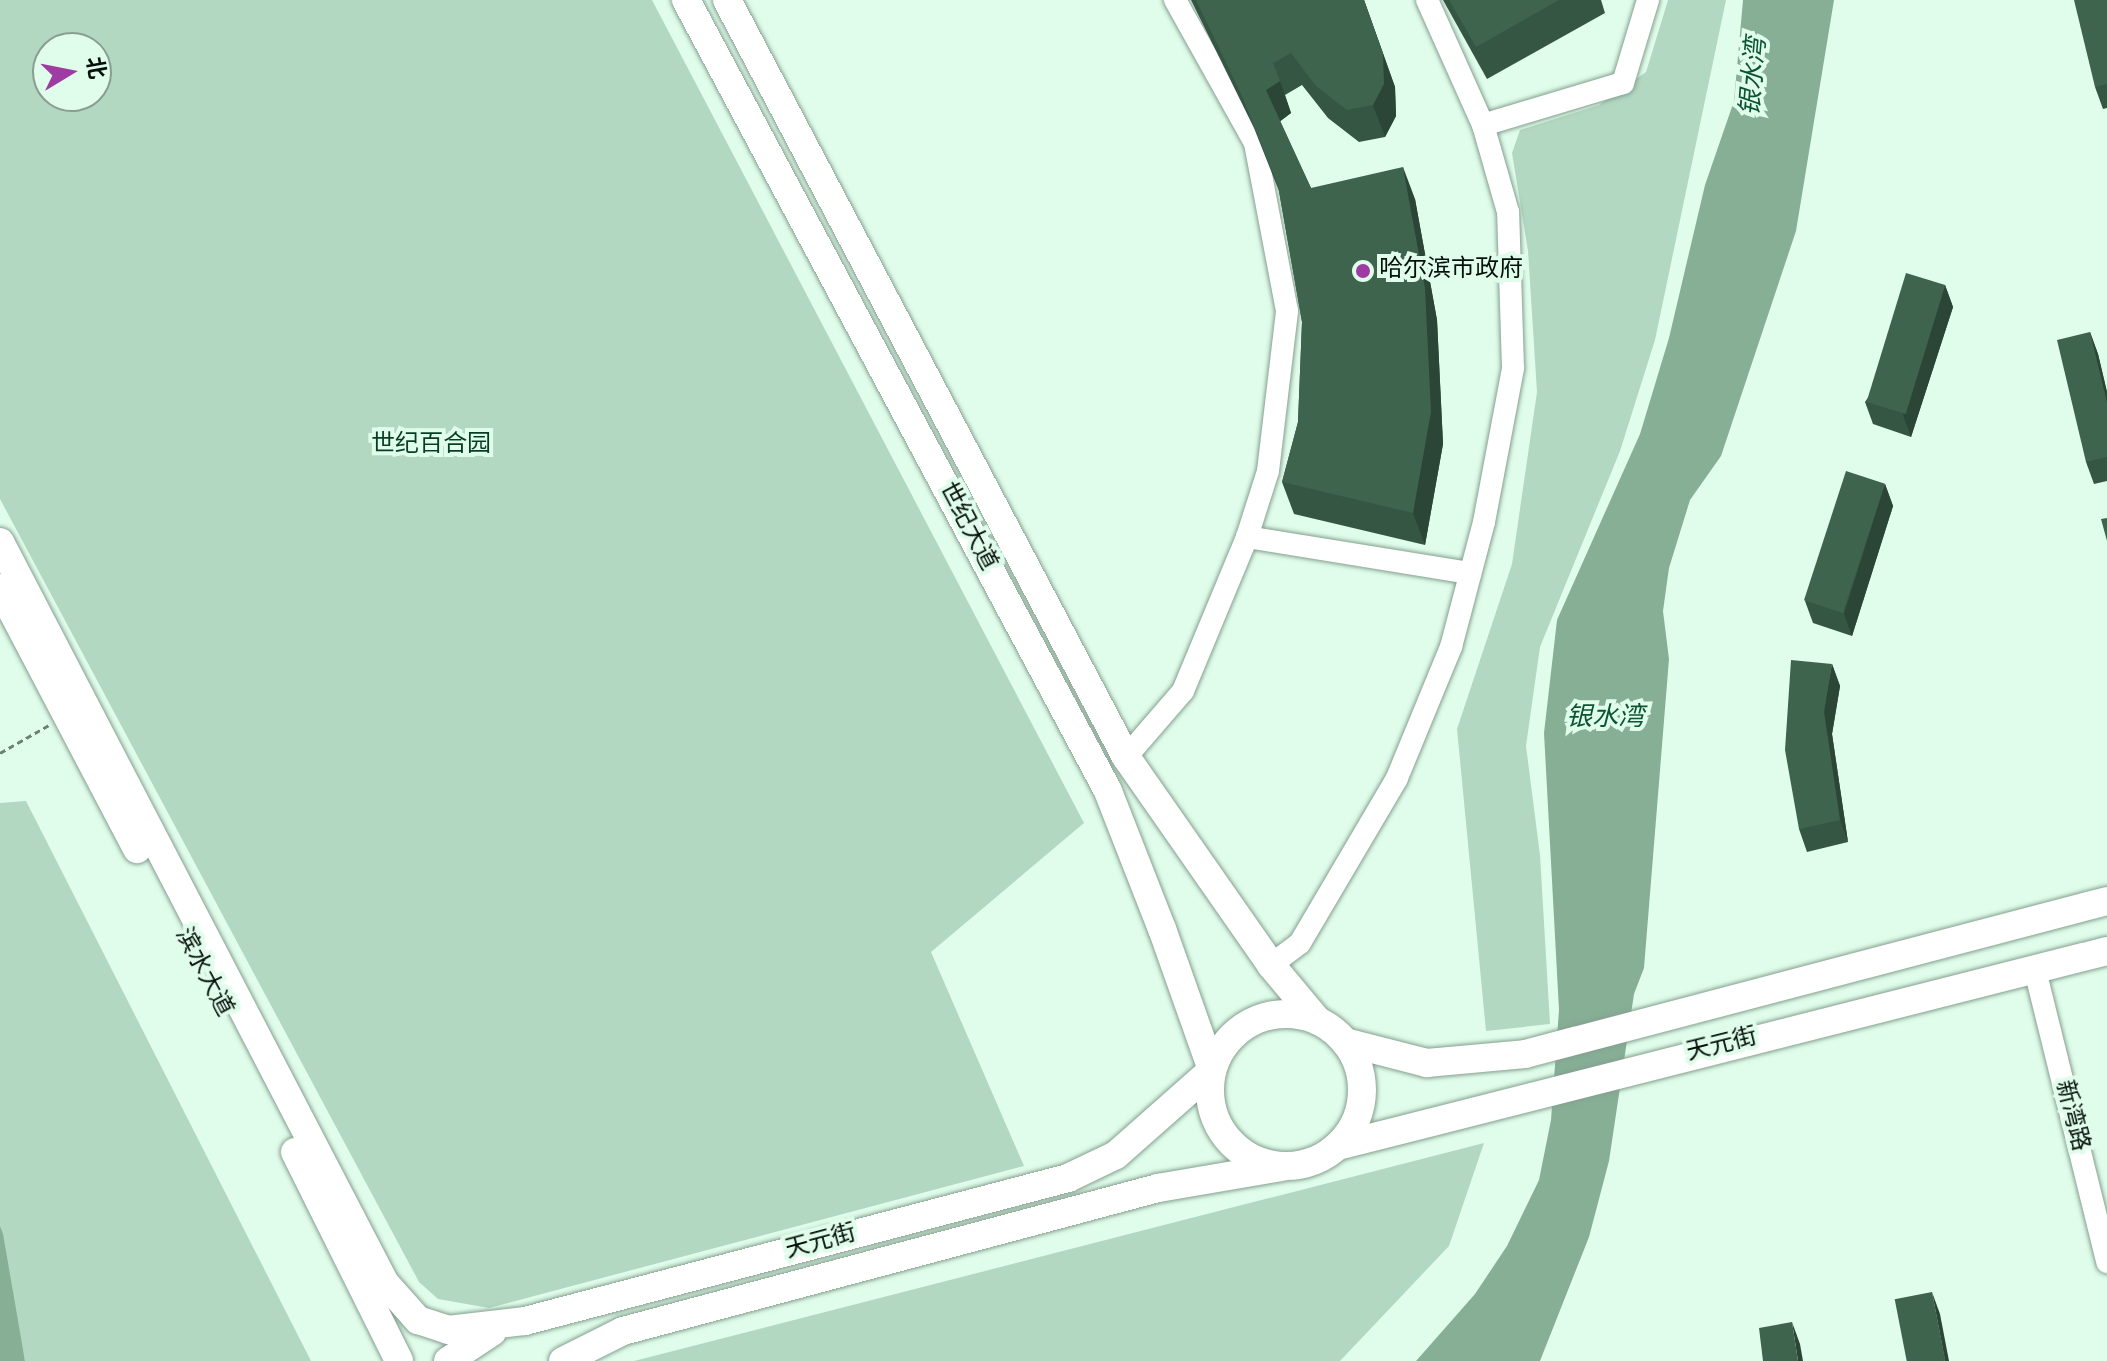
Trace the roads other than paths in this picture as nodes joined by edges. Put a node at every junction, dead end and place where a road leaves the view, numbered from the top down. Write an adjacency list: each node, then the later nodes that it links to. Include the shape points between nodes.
1 (686, 0): 18 (main road, 世纪大道, via 1108,791)
2 (727, 0): 11 (main road, 世纪大道)
3 (1175, 0): 7 (street, via 1255,143 1287,311 1268,471)
4 (1427, 0): 6 (street)
5 (1648, 0): 6 (street, via 1623,83)
6 (1483, 125): 9 (street, via 1508,212 1513,368)
7 (1247, 537): 9 (street); 11 (street, via 1183,691)
8 (0, 542): 22 (main road, 滨水大道)
9 (1470, 573): 14 (street, via 1451,647 1397,778 1300,943)
10 (0, 588): 24 (main road, 滨水大道)
11 (1126, 757): 14 (main road, 世纪大道)
12 (2107, 901): 17 (main road, 天元街, via 1525,1054 1427,1063)
13 (2107, 951): 15 (main road, 天元街)
14 (1271, 965): 16 (main road, 世纪大道)
15 (2035, 970): 19 (main road, 天元街); 21 (street, 新湾路)
16 (1317, 1020): 17 (main road); 18 (main road, via 1285,1014 1253,1020 1234,1033)
17 (1345, 1042): 19 (main road, via 1362,1080 1361,1104)
18 (1212, 1070): 20 (main road, via 1213,1115 1224,1135 1249,1156); 23 (main road, 天元街, via 1116,1155 1068,1178)
19 (1338, 1146): 20 (main road, via 1321,1158)
20 (1281, 1167): 26 (main road, 天元街, via 1158,1188 623,1331)
21 (2107, 1262)
22 (401, 1306): 23 (main road, 天元街, via 418,1320 448,1330)
23 (516, 1323): 25 (main road, via 472,1341)
24 (399, 1361)
25 (448, 1361)
26 (563, 1361)

